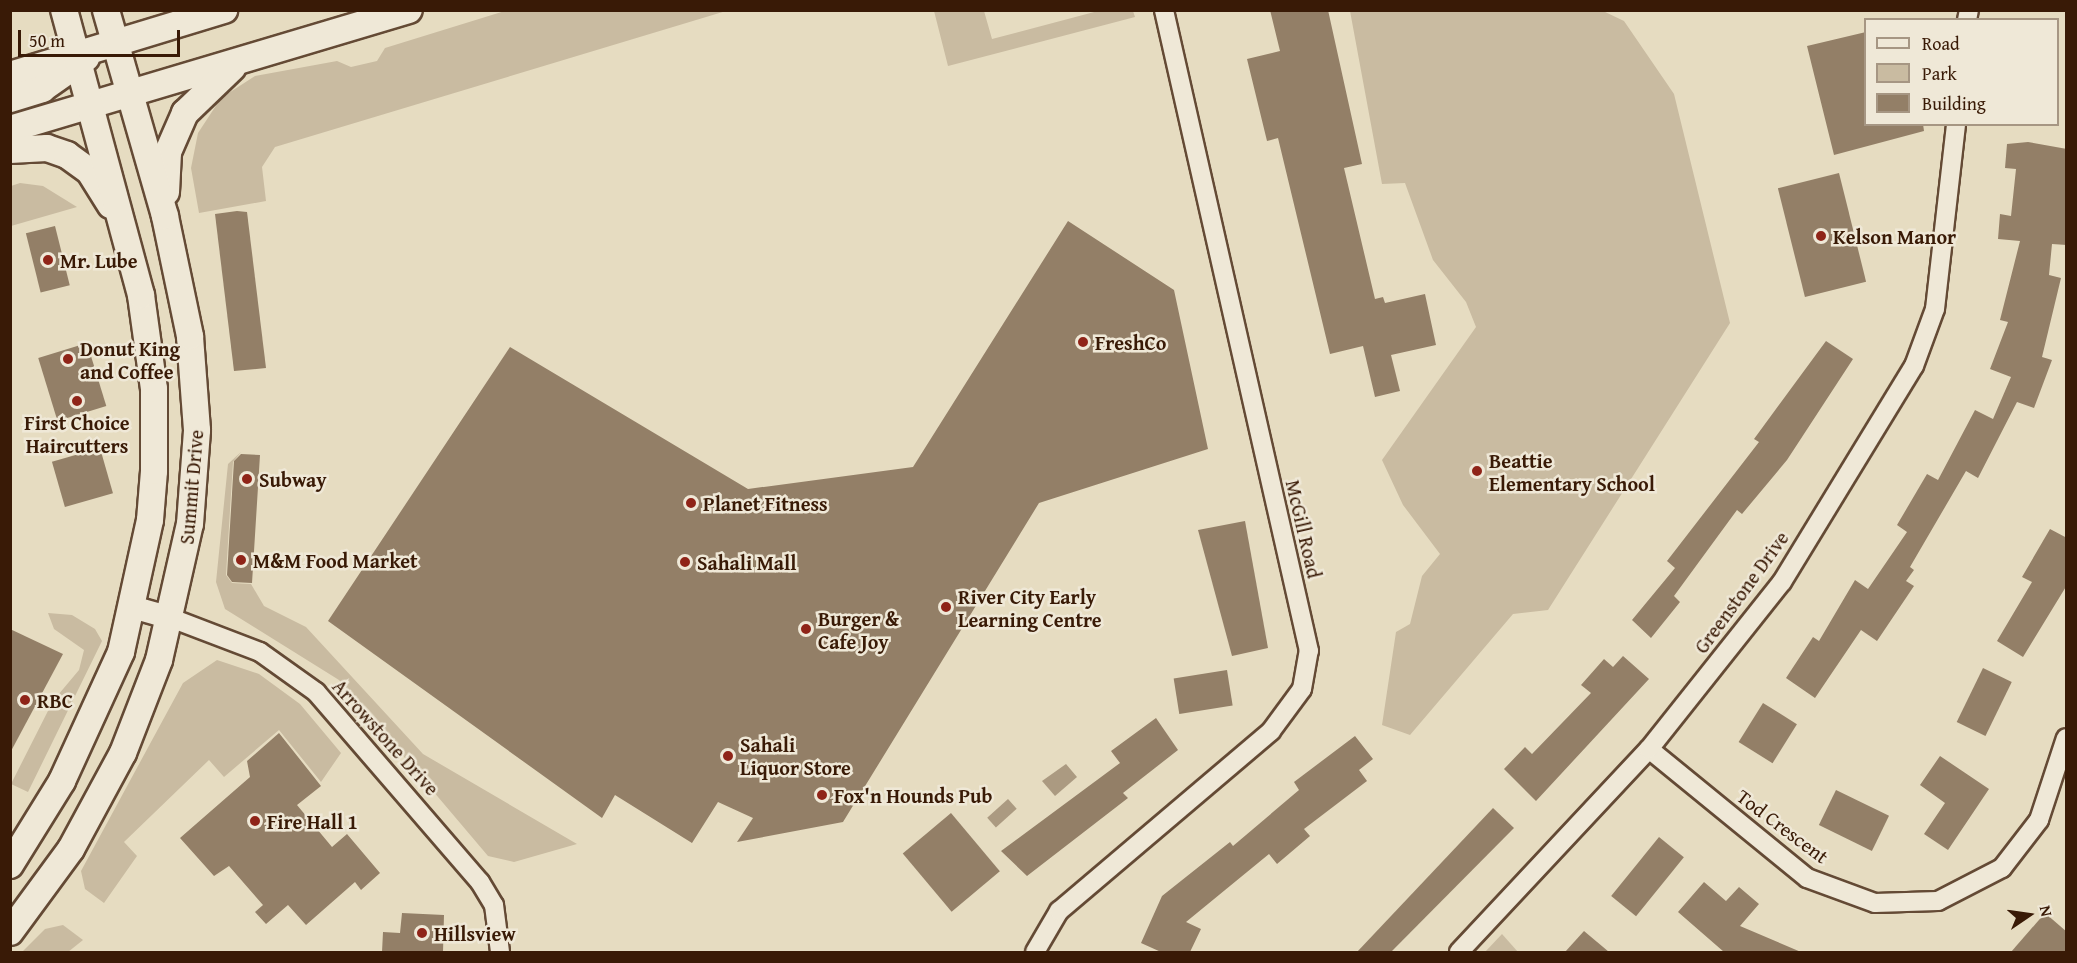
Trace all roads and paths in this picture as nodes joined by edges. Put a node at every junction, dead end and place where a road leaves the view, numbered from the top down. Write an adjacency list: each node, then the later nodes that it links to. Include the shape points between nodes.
1 (64, 10): 6 (main road, Summit Drive)
2 (224, 10): 6 (main road)
3 (408, 10): 7 (main road)
4 (1164, 10): 24 (street, McGill Road, via 1310,651 1302,689 1271,731 1059,911)
5 (106, 13): 6 (main road, Summit Drive)
6 (91, 52): 8 (main road); 9 (main road, Summit Drive); 10 (main road, via 42,89); 11 (main road, Summit Drive)
7 (241, 60): 9 (main road); 15 (main road, via 185,113 168,152)
8 (10, 75)
9 (130, 93): 11 (main road); 15 (main road, Summit Drive)
10 (10, 99)
11 (91, 105): 13 (main road); 16 (main road, Summit Drive)
12 (1956, 126): 20 (street, Greenstone Drive, via 1935,309 1914,366 1782,582)
13 (10, 129)
14 (10, 150): 16 (main road, via 47,148 67,155 90,172)
15 (165, 216): 18 (main road, Summit Drive, via 190,336 197,430 190,524)
16 (126, 228): 17 (main road, Summit Drive, via 150,342 155,436 150,520)
17 (132, 607): 18 (street); 21 (main road, Summit Drive, via 89,729)
18 (171, 618): 22 (main road, Summit Drive, via 118,763 71,849); 23 (street, Arrowstone Drive, via 260,652 316,692 480,882 494,905)
19 (2067, 738): 20 (street, Tod Crescent, via 2039,820 2002,868 1938,901 1875,903 1808,878)
20 (1649, 748): 25 (street, Greenstone Drive)
21 (10, 865)
22 (10, 932)
23 (500, 952)
24 (1035, 952)
25 (1459, 952)

